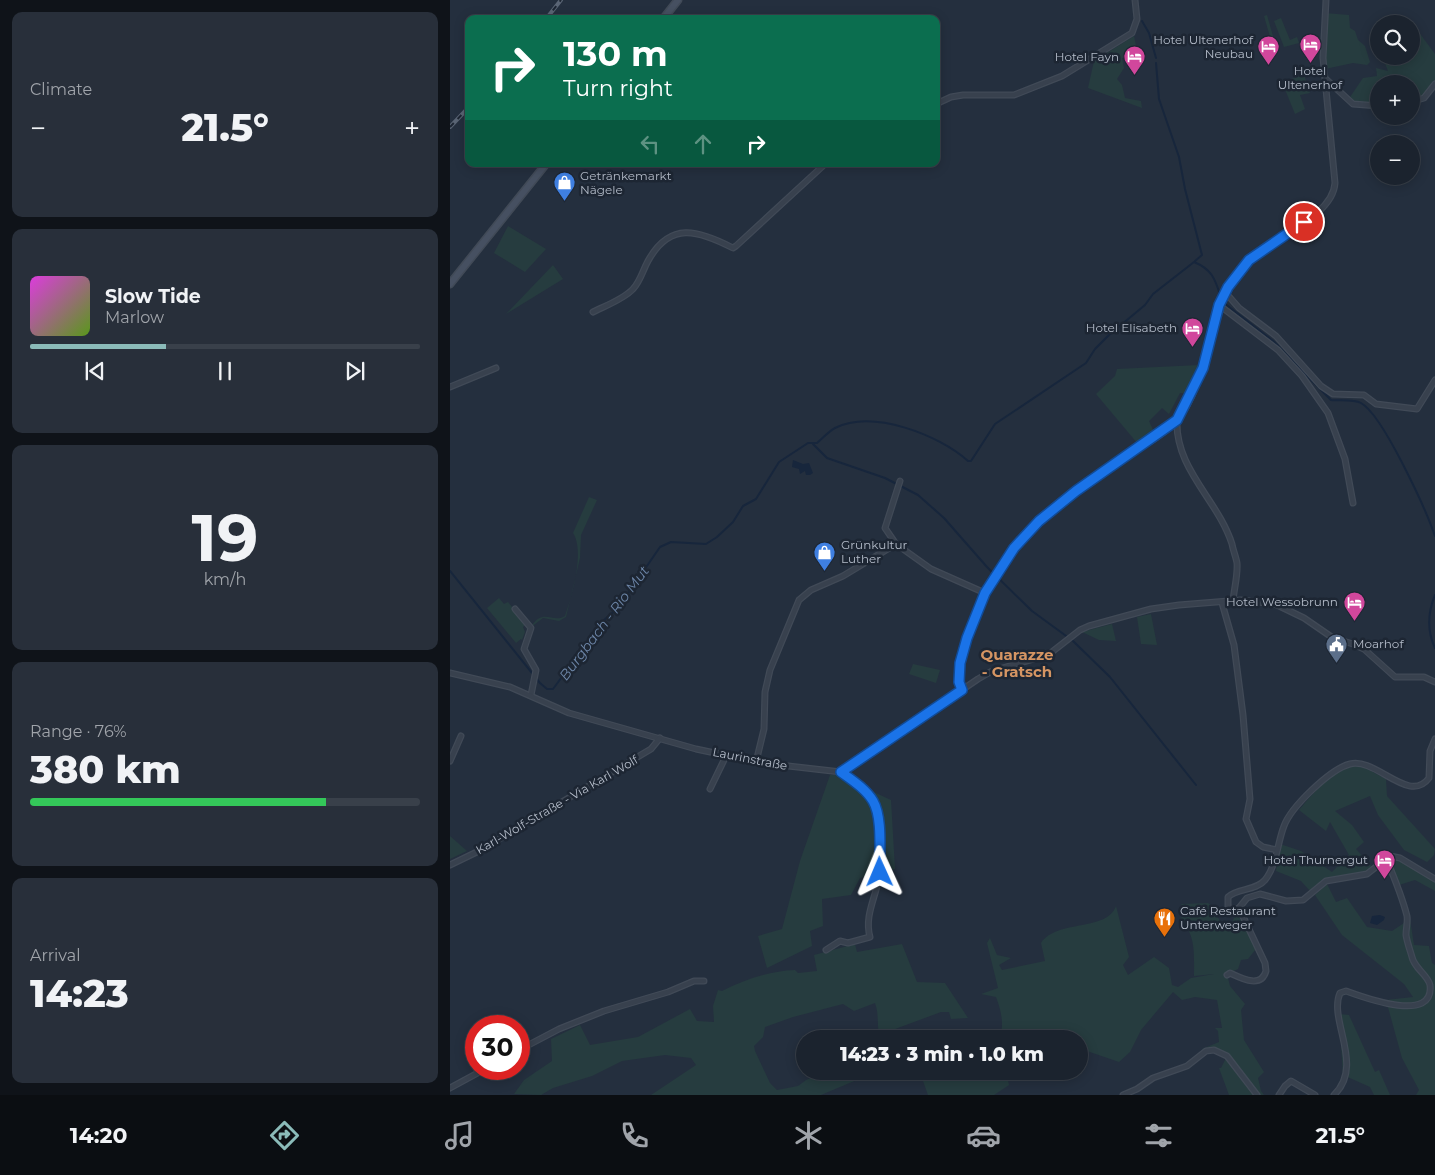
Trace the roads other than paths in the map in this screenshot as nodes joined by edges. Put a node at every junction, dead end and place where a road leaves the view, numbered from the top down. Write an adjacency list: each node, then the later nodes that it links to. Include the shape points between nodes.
1 (678, 0): 4 (main road)
2 (1135, 0): 8 (street, via 1137,19 1132,33 1062,76 1014,95 963,95)
3 (1326, 0): 5 (street, via 1323,35)
4 (665, 15)
5 (1326, 79): 9 (street, via 1353,104); 13 (street, via 1335,183 1333,192 1319,211 1249,260)
6 (1435, 84): 7 (street)
7 (1420, 99)
8 (940, 102)
9 (1370, 105)
10 (544, 167): 12 (main road)
11 (822, 167): 15 (street, via 733,248 710,236 692,232 666,238 655,249 633,289)
12 (450, 284)
13 (1225, 292): 14 (street); 17 (street, via 1239,308 1276,336 1321,386 1333,394 1364,395 1376,404 1417,409)
14 (1219, 305): 19 (street, via 1203,368); 21 (street, via 1278,350 1302,376 1328,413 1345,459)
15 (593, 312)
16 (496, 368): 18 (street)
17 (1435, 380)
18 (450, 387)
19 (1177, 420): 23 (street, via 1039,521 1014,548); 24 (street, via 1183,459 1228,532 1237,562)
20 (900, 481): 22 (street, via 885,528)
21 (1353, 503)
22 (896, 544): 23 (street, via 931,569); 36 (street, via 843,576 810,590 799,600 770,670 765,692 764,729)
23 (985, 593): 29 (street, via 960,663)
24 (1233, 601): 25 (street); 28 (street, via 1261,602 1285,608 1333,638 1364,649 1396,677 1424,677)
25 (1222, 603): 29 (street, via 1179,605 1098,623 1080,630 1048,655 992,671); 39 (street, via 1234,646 1243,714 1250,799 1246,819 1256,842)
26 (516, 609): 30 (street, via 531,628 524,649 536,674)
27 (450, 673): 30 (street, Laurinstraße, via 501,684)
28 (1435, 682)
29 (962, 690): 37 (street)
30 (531, 695): 32 (street, Laurinstraße, via 569,713)
31 (461, 736): 35 (street)
32 (660, 738): 34 (street, Laurinstraße); 41 (street, Karl-Wolf-Straße - Via Karl Wolf, via 651,750)
33 (1435, 739): 39 (street, via 1430,751 1429,778 1419,786 1399,782 1359,762 1337,771 1290,813)
34 (726, 756): 36 (street, Laurinstraße); 38 (street)
35 (450, 761)
36 (756, 762): 37 (street, Laurinstraße)
37 (841, 772): 44 (street, via 874,801 880,829 879,879 866,925 870,937 848,943 840,941)
38 (710, 789)
39 (1277, 850): 43 (street, via 1273,866 1260,884 1229,895 1228,907)
40 (1386, 858): 42 (street, via 1400,858); 43 (street, via 1367,874 1335,879 1296,902 1260,894 1247,898); 54 (street, via 1405,910 1406,935 1413,962 1430,983 1431,992 1418,1004 1408,1006 1383,1004 1346,991 1340,993 1336,1007 1346,1056 1343,1078)
41 (450, 865)
42 (1435, 879)
43 (1239, 908): 45 (street, via 1266,971 1260,980 1252,982 1230,973)
44 (826, 950)
45 (1227, 975)
46 (704, 981): 47 (street, via 694,981 604,1011)
47 (530, 1044)
48 (465, 1080): 49 (street)
49 (450, 1088)
50 (1123, 1095): 51 (street, via 1153,1078 1187,1066 1206,1051 1214,1050 1227,1056)
51 (1257, 1095)
52 (1279, 1095): 53 (street, via 1291,1081)
53 (1316, 1095)
54 (1334, 1095)

